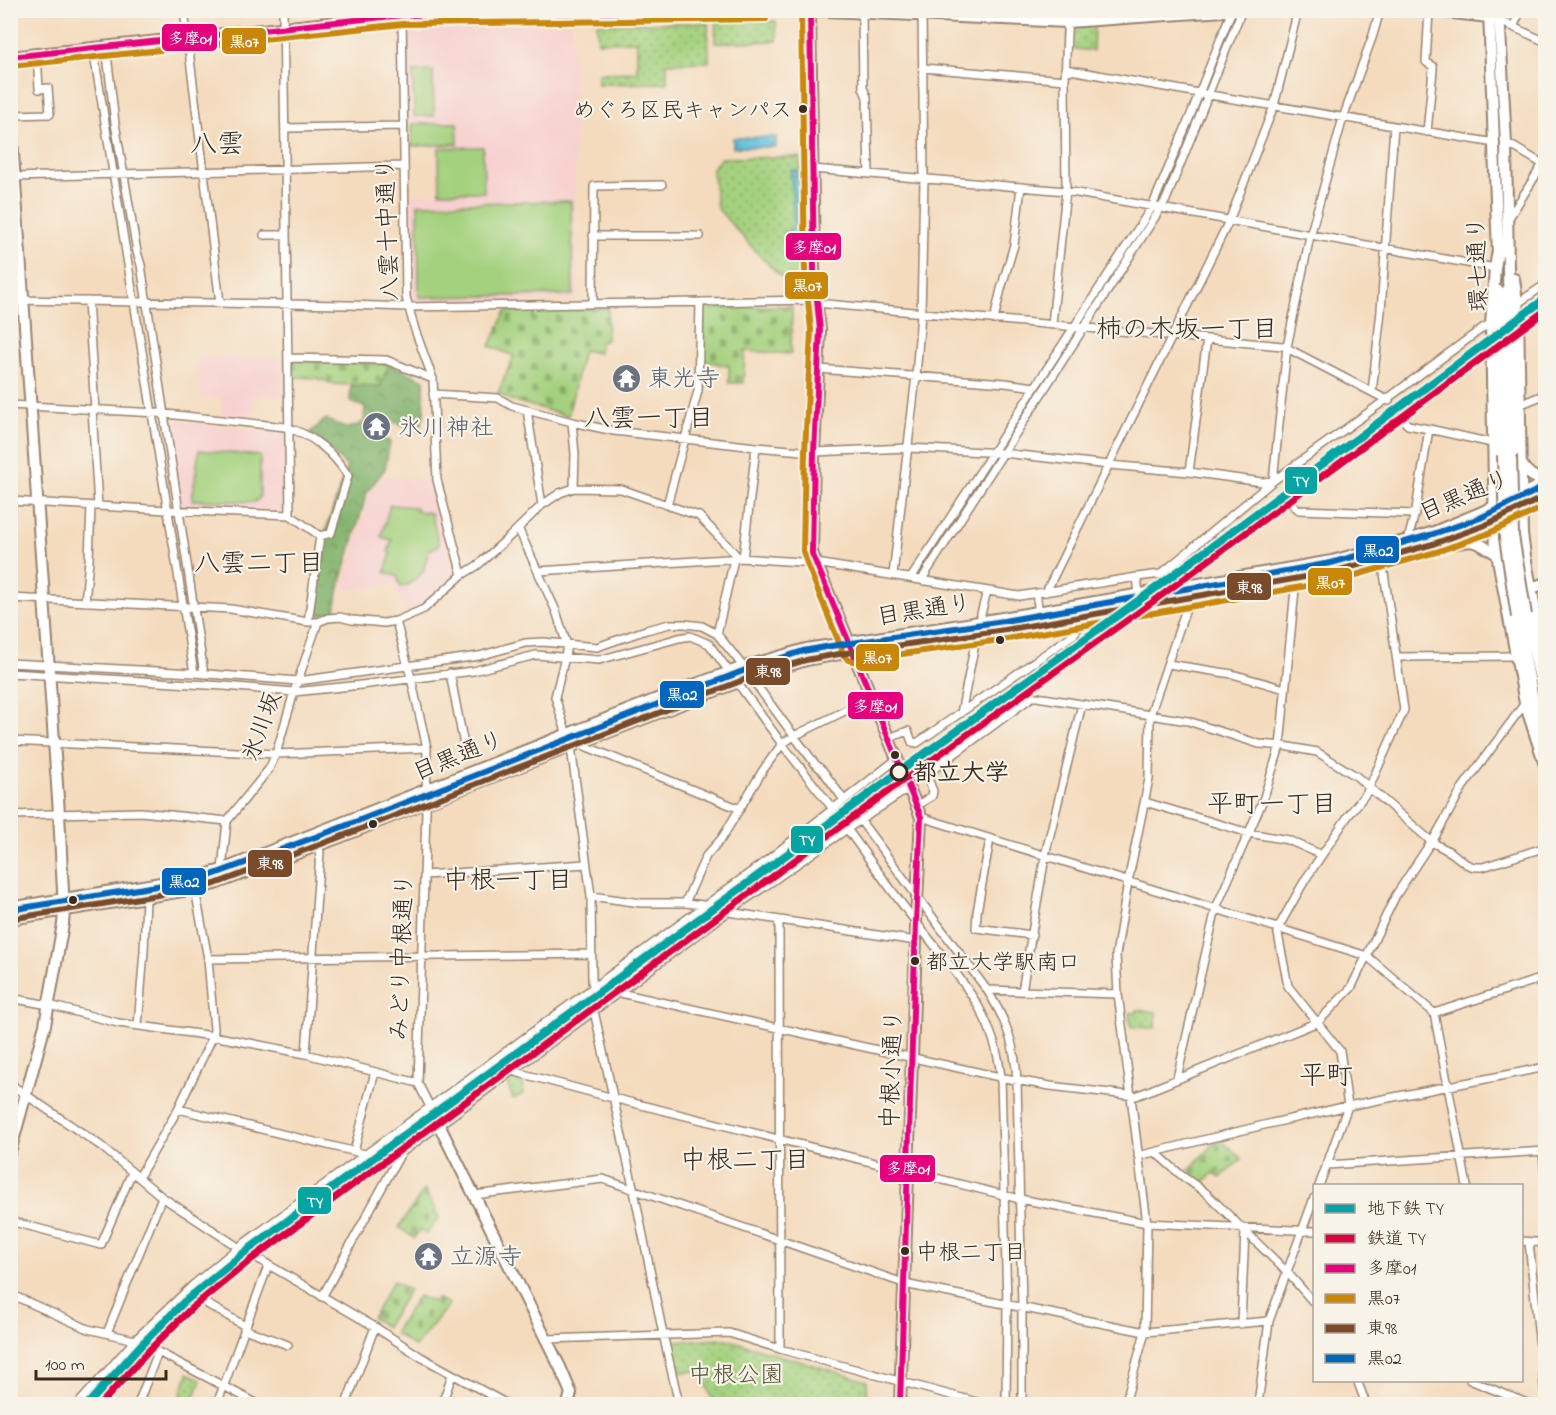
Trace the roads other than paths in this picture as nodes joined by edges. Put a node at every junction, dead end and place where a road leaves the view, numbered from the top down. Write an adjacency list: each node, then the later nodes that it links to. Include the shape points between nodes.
1 (184, 10): 23 (street)
2 (283, 10): 22 (street)
3 (766, 10): 9 (main road)
4 (1298, 10): 34 (street)
5 (1380, 10): 36 (street)
6 (1521, 10): 21 (street)
7 (593, 11): 8 (main road); 13 (main road)
8 (647, 11): 9 (main road)
9 (701, 11)
10 (808, 11): 17 (main road); 45 (main road)
11 (1236, 11): 16 (main road); 32 (street); 33 (street)
12 (1428, 11): 19 (main road); 40 (street, via 1426,62 1433,70)
13 (508, 12): 14 (main road)
14 (402, 13): 22 (main road); 37 (street, 八雲十中通り)
15 (922, 13): 17 (main road); 18 (main road); 29 (street)
16 (1160, 13): 20 (main road)
17 (862, 14): 49 (street)
18 (987, 15): 20 (main road)
19 (1494, 15): 21 (street); 41 (main road, 環七通り)
20 (1068, 16): 30 (street)
21 (1513, 27): 24 (street)
22 (283, 28): 23 (main road); 39 (street)
23 (186, 38): 25 (main road); 46 (street)
24 (1545, 42)
25 (106, 46): 26 (main road); 48 (street)
26 (93, 48): 27 (main road); 47 (street)
27 (37, 54): 28 (main road); 35 (street, via 39,89 48,88 50,114)
28 (10, 57)
29 (923, 68): 31 (street); 51 (street)
30 (1065, 69): 31 (street); 32 (street)
31 (1065, 80): 54 (street)
32 (1199, 93): 33 (street); 55 (street)
33 (1209, 95): 34 (street); 56 (street)
34 (1274, 106): 36 (street); 57 (street)
35 (11, 113): 50 (main road)
36 (1343, 118): 38 (street); 63 (street)
37 (403, 126): 39 (street); 43 (street, 八雲十中通り)
38 (1394, 126): 40 (street); 64 (street)
39 (285, 128): 44 (street)
40 (1427, 132): 41 (street)
41 (1500, 144): 42 (street); 58 (main road, 環七通り); 65 (main road, 環七通り)
42 (1545, 163): 58 (street)
43 (404, 166): 44 (street); 79 (street, 八雲十中通り)
44 (286, 169): 46 (street); 60 (street)
45 (813, 169): 49 (street); 74 (main road)
46 (203, 171): 48 (street); 75 (street)
47 (113, 174): 48 (street); 50 (street); 71 (street)
48 (124, 174): 72 (street)
49 (869, 174): 51 (street)
50 (13, 177): 69 (main road)
51 (924, 179): 53 (street); 80 (street)
52 (662, 185): 61 (street, via 594,186)
53 (1021, 187): 54 (street); 81 (street, via 1014,245)
54 (1066, 191): 55 (street); 83 (street)
55 (1152, 207): 56 (street); 84 (street)
56 (1162, 208): 57 (street); 85 (street)
57 (1229, 221): 63 (street); 86 (street)
58 (1507, 221): 65 (main road, 環七通り)
59 (264, 235): 60 (street)
60 (286, 235): 76 (street)
61 (593, 236): 62 (street); 77 (street)
62 (700, 236)
63 (1310, 236): 64 (street); 88 (street)
64 (1385, 249): 66 (street); 95 (street)
65 (1503, 250): 66 (main road); 78 (main road); 82 (main road, 環七通り)
66 (1495, 268): 82 (main road)
67 (1545, 284): 78 (street)
68 (10, 300): 69 (street)
69 (24, 300): 70 (street); 101 (main road)
70 (88, 301): 71 (street); 102 (street)
71 (133, 302): 72 (street); 104 (street)
72 (146, 302): 75 (street); 105 (street)
73 (700, 302): 74 (street); 77 (street); 110 (street, via 698,392)
74 (816, 302): 80 (street); 90 (main road, via 820,325)
75 (220, 303): 76 (street)
76 (287, 304): 79 (street); 89 (street)
77 (593, 304): 79 (street)
78 (1518, 306): 93 (main road)
79 (408, 308): 92 (street, 八雲十中通り)
80 (921, 314): 81 (street); 91 (street)
81 (994, 320): 83 (street)
82 (1500, 321): 93 (main road, 環七通り); 93 (main road); 98 (street, via 1484,327)
83 (1052, 324): 84 (street)
84 (1074, 326): 85 (street); 94 (street)
85 (1085, 327): 86 (street); 116 (street)
86 (1173, 336): 87 (street); 118 (street)
87 (1207, 339): 88 (street); 119 (street)
88 (1287, 347): 95 (street); 120 (street)
89 (288, 358): 92 (street, via 386,360); 108 (street)
90 (818, 369): 91 (street); 114 (main road)
91 (916, 376): 94 (street); 113 (street)
92 (433, 379): 96 (street, 八雲十中通り)
93 (1505, 386): 100 (main road); 111 (main road); 117 (main road, 環七通り)
94 (1035, 387): 115 (street)
95 (1372, 392): 98 (street)
96 (433, 394): 103 (street, via 498,398); 147 (street, 八雲十中通り, via 437,480)
97 (1545, 394): 100 (street)
98 (1388, 400): 120 (street)
99 (10, 405): 101 (street)
100 (1519, 405): 117 (main road)
101 (32, 406): 102 (street); 126 (main road)
102 (93, 410): 104 (street); 130 (street)
103 (527, 410): 107 (street); 127 (street)
104 (151, 412): 105 (street); 133 (street)
105 (164, 414): 108 (street); 134 (street)
106 (1405, 422): 109 (street)
107 (572, 423): 110 (street); 122 (street)
108 (289, 428): 136 (street); 139 (street, via 322,446 348,476 331,533)
109 (1429, 429): 111 (street); 135 (street)
110 (685, 439): 112 (street); 128 (street)
111 (1492, 443): 131 (main road)
112 (756, 447): 114 (street); 143 (street)
113 (908, 448): 114 (street); 115 (street); 148 (street)
114 (814, 452): 145 (main road, via 812,550)
115 (992, 453): 116 (street); 150 (street)
116 (1003, 453): 118 (street); 152 (street)
117 (1511, 457): 121 (main road); 123 (main road); 167 (main road, 環七通り, bridge, via 1514,544)
118 (1109, 465): 119 (street); 156 (street)
119 (1189, 472): 120 (street)
120 (1273, 481): 149 (street, via 1161,574)
121 (1545, 482): 123 (main road, 目黒通り)
122 (574, 488): 127 (street); 128 (street, via 621,489)
123 (1521, 495): 131 (main road, 目黒通り); 132 (main road)
124 (1545, 496): 132 (main road, 目黒通り)
125 (10, 501): 126 (street)
126 (38, 503): 130 (street); 161 (main road)
127 (542, 505): 138 (street)
128 (667, 505): 143 (street, via 699,516)
129 (1293, 505): 135 (street, via 1299,510)
130 (94, 506): 133 (street); 162 (street)
131 (1494, 507): 137 (main road); 140 (main road, 目黒通り)
132 (1521, 508): 137 (main road, 目黒通り); 154 (main road)
133 (167, 510): 134 (street); 164 (street)
134 (179, 510): 136 (street); 163 (street)
135 (1414, 514): 140 (street)
136 (290, 515): 139 (street)
137 (1494, 521): 141 (main road, 目黒通り); 142 (main road)
138 (518, 528): 146 (street); 147 (street, via 478,565)
139 (320, 536): 169 (street)
140 (1408, 540): 158 (main road, 目黒通り, via 1332,561)
141 (1433, 544): 142 (main road, via 1470,541); 144 (main road, 目黒通り)
142 (1497, 554): 176 (main road)
143 (739, 558): 145 (street); 146 (street); 172 (street)
144 (1382, 559): 151 (main road, 目黒通り); 178 (street)
145 (816, 563): 148 (street); 175 (main road)
146 (538, 572): 174 (street)
147 (462, 574): 168 (street, via 424,609)
148 (893, 576): 150 (street)
149 (1137, 577): 156 (street); 158 (street)
150 (911, 578): 152 (street)
151 (1296, 579): 160 (main road, 目黒通り); 194 (street)
152 (924, 581): 155 (street)
153 (1545, 583): 154 (main road)
154 (1531, 588): 182 (main road)
155 (987, 591): 157 (street); 171 (street)
156 (1046, 592): 157 (street)
157 (1036, 594): 165 (street)
158 (1138, 594): 165 (main road, 目黒通り)
159 (10, 598): 161 (street)
160 (1185, 598): 166 (main road, 目黒通り); 180 (street)
161 (44, 599): 162 (street); 184 (main road)
162 (85, 602): 164 (street)
163 (194, 606): 164 (street); 169 (street); 189 (street)
164 (183, 607): 187 (street)
165 (1039, 612): 171 (main road, 目黒通り)
166 (1086, 616): 173 (main road, 目黒通り); 200 (street, via 1074,634)
167 (1522, 616): 199 (main road, 環七通り); 214 (main road, 環七通り)
168 (396, 621): 170 (street, via 340,617); 181 (street)
169 (308, 622): 170 (street)
170 (318, 622): 192 (street, 氷川坂)
171 (981, 622): 175 (main road, 目黒通り)
172 (717, 634): 174 (street, via 702,626 670,624 597,646); 183 (street)
173 (977, 634): 175 (main road, 目黒通り); 200 (street)
174 (567, 645): 177 (street); 181 (street, via 525,643 479,656)
175 (850, 647): 183 (main road, 目黒通り, via 806,649); 190 (main road, 目黒通り); 196 (main road)
176 (1516, 656): 178 (street); 197 (main road)
177 (565, 657): 185 (street, via 599,660 690,636 709,644); 188 (street, via 536,655); 202 (street, via 555,697)
178 (1397, 657): 216 (street, via 1404,710)
179 (10, 663): 184 (street)
180 (1168, 664): 194 (street, via 1232,674); 201 (street)
181 (408, 666): 191 (street); 192 (street)
182 (1545, 666)
183 (744, 667): 185 (main road, 目黒通り); 190 (street)
184 (49, 670): 186 (street); 187 (street); 195 (street); 207 (main road)
185 (730, 672): 193 (street); 202 (main road, 目黒通り)
186 (10, 673)
187 (194, 673): 189 (street)
188 (450, 673): 191 (street); 204 (street)
189 (204, 674): 192 (street)
190 (751, 677): 193 (main road, 目黒通り); 203 (street)
191 (411, 678): 195 (street); 211 (street)
192 (298, 681): 195 (street, 氷川坂)
193 (738, 682): 208 (street); 209 (main road, 目黒通り)
194 (1285, 689): 210 (street)
195 (294, 692): 212 (street, 氷川坂)
196 (871, 698): 203 (street); 206 (main road)
197 (1525, 703): 214 (main road); 230 (street, via 1463,788)
198 (1082, 704): 201 (street); 220 (street, via 1032,697 927,774 933,796); 233 (street)
199 (1545, 706)
200 (961, 713): 206 (street, via 917,743 912,742 908,731 894,736)
201 (1150, 715): 210 (street); 219 (street)
202 (567, 735): 217 (main road, 目黒通り)
203 (794, 736): 208 (street); 218 (street)
204 (463, 740)
205 (10, 741): 207 (street)
206 (890, 742): 213 (main road)
207 (54, 743): 212 (street); 223 (main road)
208 (782, 744): 221 (street); 222 (street)
209 (576, 745): 217 (main road, 目黒通り); 222 (street); 235 (street)
210 (1280, 746): 216 (street, via 1317,752); 228 (street)
211 (426, 748): 212 (street); 217 (street)
212 (276, 754): 226 (street, 氷川坂, via 269,770)
213 (897, 759): 215 (main road); 218 (street)
214 (1545, 766)
215 (909, 788): 220 (main road); 227 (street)
216 (1369, 788): 230 (street); 234 (street)
217 (427, 796): 231 (main road, 目黒通り); 236 (main road, 目黒通り); 237 (street, みどり中根通り)
218 (843, 801): 221 (street)
219 (1145, 802): 228 (street); 238 (street)
220 (916, 806): 225 (main road)
221 (833, 808): 245 (street)
222 (740, 809): 244 (street, via 706,856)
223 (59, 813): 224 (street); 226 (street, via 141,812); 242 (main road)
224 (10, 815)
225 (921, 817): 229 (street); 243 (main road)
226 (227, 821): 236 (street)
227 (853, 825): 243 (street); 249 (street); 250 (street)
228 (1249, 833): 234 (street, via 1288,840); 247 (street)
229 (990, 839): 233 (street); 254 (street, via 976,928)
230 (1432, 842): 232 (street, via 1474,867); 258 (street, via 1396,895)
231 (317, 845): 239 (main road, 目黒通り); 259 (street, via 320,852)
232 (1545, 847)
233 (1045, 855): 238 (street); 254 (street)
234 (1322, 855): 253 (street)
235 (586, 864): 237 (street); 240 (street)
236 (222, 870): 242 (main road, 目黒通り)
237 (424, 875): 257 (street, みどり中根通り)
238 (1128, 882): 247 (street); 266 (street, via 1116,955)
239 (195, 889): 241 (main road, 目黒通り); 260 (street)
240 (591, 896): 244 (street, via 641,903); 256 (street)
241 (146, 897): 248 (main road, 目黒通り); 273 (street)
242 (63, 898): 246 (main road, 目黒通り); 248 (main road)
243 (918, 900): 250 (main road, 中根小通り); 263 (street)
244 (685, 903): 245 (street)
245 (704, 906): 249 (street); 262 (street)
246 (10, 908)
247 (1216, 908): 253 (street); 282 (street)
248 (64, 911): 251 (main road, 目黒通り); 269 (main road)
249 (728, 912): 252 (street); 265 (street)
250 (916, 919): 255 (main road, 中根小通り); 281 (street, via 985,1017)
251 (10, 920)
252 (779, 920): 255 (street); 274 (street)
253 (1278, 928): 258 (street); 272 (street, via 1288,986)
254 (1032, 935): 264 (street)
255 (916, 941): 277 (main road, 中根小通り)
256 (592, 954): 257 (street); 262 (street)
257 (422, 956): 259 (street); 284 (street, みどり中根通り)
258 (1367, 956): 271 (street); 272 (street, via 1351,988)
259 (313, 958): 260 (street); 276 (street)
260 (208, 959): 275 (street)
261 (1545, 977): 271 (street)
262 (594, 988): 268 (street); 292 (street)
263 (987, 990): 264 (street); 283 (street, via 1010,1036)
264 (1022, 991): 266 (street)
265 (620, 993): 268 (street); 274 (street)
266 (1118, 994): 288 (street)
267 (10, 998): 269 (street)
268 (605, 1004): 270 (street)
269 (50, 1005): 273 (street); 287 (main road)
270 (594, 1011): 279 (street); 289 (street)
271 (1434, 1013): 286 (street)
272 (1318, 1022): 282 (street); 290 (street, via 1340,1051)
273 (138, 1026): 275 (street)
274 (779, 1028): 277 (street); 294 (street)
275 (213, 1036): 276 (street); 291 (street)
276 (306, 1054): 280 (street)
277 (912, 1058): 281 (street); 303 (main road, 中根小通り)
278 (1545, 1067): 286 (street)
279 (512, 1071): 289 (street); 293 (street)
280 (375, 1072): 284 (street); 295 (street)
281 (1003, 1077): 283 (street); 310 (street)
282 (1177, 1078): 288 (street)
283 (1016, 1080): 288 (street); 312 (street)
284 (418, 1083): 292 (street, みどり中根通り)
285 (10, 1084): 287 (street)
286 (1448, 1086): 290 (street); 301 (street)
287 (26, 1094): 296 (main road); 304 (street)
288 (1131, 1097): 300 (street)
289 (613, 1098): 294 (street); 308 (street)
290 (1348, 1106): 297 (street); 302 (street)
291 (178, 1109): 295 (street); 304 (street)
292 (432, 1111): 293 (street, みどり中根通り); 299 (street)
293 (439, 1125): 309 (main road); 329 (street, via 401,1153)
294 (780, 1139): 303 (street); 319 (street)
295 (354, 1151): 299 (street)
296 (10, 1152)
297 (1155, 1152): 300 (street); 316 (street)
298 (1544, 1152): 301 (street); 307 (street)
299 (365, 1154): 322 (street)
300 (1138, 1156): 315 (street)
301 (1462, 1156): 302 (street); 306 (street)
302 (1327, 1165): 305 (street)
303 (908, 1171): 310 (street); 327 (main road, 中根小通り)
304 (135, 1174): 311 (street); 314 (street, via 100,1245)
305 (1319, 1184)
306 (1467, 1184)
307 (1545, 1184)
308 (634, 1191): 309 (street, via 603,1179); 319 (street); 340 (street)
309 (474, 1196): 341 (main road)
310 (1006, 1196): 312 (street); 332 (street)
311 (162, 1197): 322 (street); 339 (street)
312 (1018, 1198): 315 (street); 333 (street)
313 (1313, 1201): 317 (street)
314 (10, 1221)
315 (1147, 1223): 316 (street); 338 (street)
316 (1243, 1229): 317 (street); 324 (street); 335 (street)
317 (1303, 1230): 318 (street); 324 (street)
318 (1313, 1231)
319 (780, 1241): 327 (street); 344 (street)
320 (1525, 1242): 321 (street); 326 (street)
321 (1545, 1243)
322 (238, 1247): 323 (street); 342 (street)
323 (268, 1266): 329 (street); 336 (street)
324 (1287, 1272): 330 (street); 334 (street)
325 (1523, 1276): 326 (street)
326 (1531, 1276): 370 (street)
327 (904, 1284): 332 (street); 347 (main road, 中根小通り)
328 (10, 1294): 339 (street, via 88,1329)
329 (322, 1297): 337 (street)
330 (1313, 1302)
331 (207, 1304): 336 (street)
332 (1008, 1304): 333 (street); 364 (street)
333 (1021, 1307): 338 (street); 365 (street)
334 (1269, 1321): 335 (street); 367 (street)
335 (1241, 1324): 338 (street)
336 (245, 1327): 343 (street); 350 (street)
337 (375, 1327): 346 (street); 357 (street)
338 (1145, 1332): 366 (street)
339 (107, 1333): 342 (street)
340 (663, 1334): 341 (street); 344 (street, via 729,1333); 361 (street)
341 (546, 1339): 360 (main road, via 570,1391)
342 (135, 1340): 345 (street); 353 (street)
343 (288, 1345)
344 (780, 1349): 347 (street)
345 (158, 1352): 350 (street); 354 (street)
346 (453, 1375): 358 (street); 359 (street)
347 (900, 1381): 362 (main road, 中根小通り); 363 (street)
348 (1358, 1382): 368 (street)
349 (1475, 1382): 369 (street)
350 (223, 1387): 355 (street); 356 (street)
351 (10, 1402): 352 (street)
352 (17, 1404)
353 (78, 1404)
354 (138, 1404)
355 (217, 1404)
356 (258, 1404)
357 (346, 1404)
358 (442, 1404)
359 (507, 1404)
360 (568, 1404)
361 (679, 1404)
362 (900, 1404)
363 (984, 1404)
364 (1006, 1404)
365 (1022, 1404)
366 (1125, 1404)
367 (1258, 1404)
368 (1366, 1404)
369 (1529, 1404)
370 (1545, 1404)

